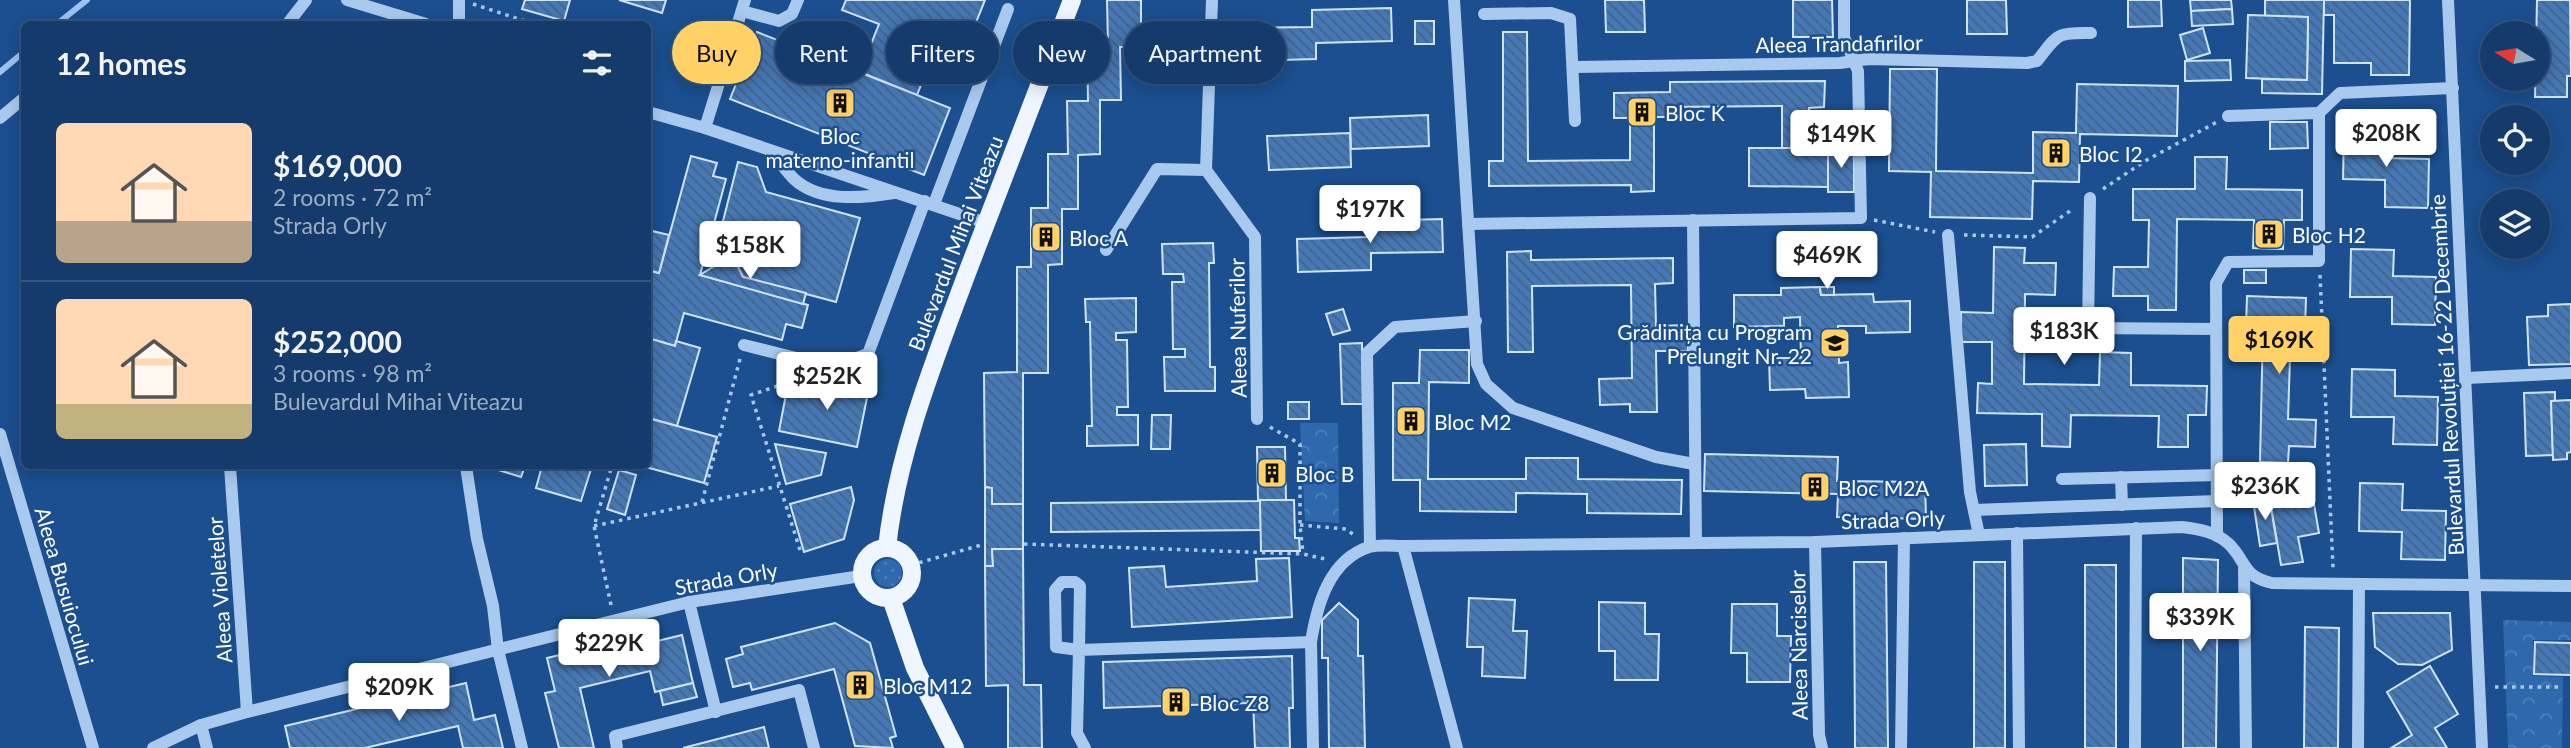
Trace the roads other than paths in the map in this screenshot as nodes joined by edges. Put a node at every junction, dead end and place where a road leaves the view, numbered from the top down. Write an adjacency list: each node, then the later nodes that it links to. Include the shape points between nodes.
1 (306, 0): 13 (street)
2 (347, 0): 14 (street)
3 (460, 0): 15 (street)
4 (797, 0): 10 (street, via 792,14 779,21)
5 (1072, 0): 33 (main road, Bulevardul Mihai Viteazu)
6 (1212, 0): 28 (street)
7 (1454, 0): 34 (street)
8 (1844, 0): 17 (street, via 1844,37)
9 (2448, 0): 19 (street, Bulevardul Revoluției 16-22 Decembrie)
10 (744, 5): 26 (street)
11 (1008, 9): 31 (street)
12 (1484, 14): 18 (street, via 1564,15 1573,23)
13 (290, 21)
14 (416, 21)
15 (458, 21)
16 (2091, 33): 17 (street, Aleea Trandafirilor, via 2056,35 2037,61 2027,63)
17 (1853, 61): 18 (street, Aleea Trandafirilor); 32 (street, via 1858,71 1861,218)
18 (1573, 67): 25 (street)
19 (2453, 88): 22 (street, via 2340,93); 41 (street, Bulevardul Revoluției 16-22 Decembrie)
20 (21, 100): 24 (street)
21 (651, 113): 26 (street)
22 (2319, 113): 23 (street); 38 (street, via 2319,261 2228,262 2216,283)
23 (2228, 117)
24 (0, 118)
25 (1575, 121)
26 (705, 128): 27 (street)
27 (769, 150): 29 (street); 29 (street, via 796,181 822,193 858,199)
28 (1206, 170): 36 (street, via 1157,169); 42 (street, Aleea Nuferilor, via 1255,237)
29 (897, 192): 31 (street)
30 (2090, 198): 38 (street, via 2088,328)
31 (930, 203): 33 (street); 39 (street, via 868,354 832,367)
32 (1693, 220): 34 (street); 44 (street)
33 (986, 223): 62 (main road, Bulevardul Mihai Viteazu, via 912,428)
34 (1468, 224): 37 (street)
35 (1948, 234): 52 (street)
36 (1106, 250)
37 (1476, 321): 44 (street, via 1478,364 1486,384 1513,408 1656,457); 60 (street, via 1395,327 1367,353)
38 (2216, 329): 47 (street)
39 (744, 345)
40 (2571, 373): 41 (street)
41 (2466, 377): 66 (street, Bulevardul Revoluției 16-22 Decembrie)
42 (1257, 419)
43 (0, 434): 76 (street, Aleea Busuiocului)
44 (1694, 464): 59 (street)
45 (230, 469): 73 (street, Aleea Violetelor)
46 (466, 469): 72 (street)
47 (2217, 475): 48 (street); 50 (street)
48 (2121, 477): 49 (street); 51 (street)
49 (2062, 479)
50 (2217, 501): 51 (street); 56 (street)
51 (2122, 505): 52 (street)
52 (1974, 510): 55 (street)
53 (2136, 528): 54 (street, Strada Orly); 56 (street, Strada Orly, via 2182,527); 89 (street)
54 (2017, 533): 55 (street, Strada Orly); 88 (street)
55 (1979, 535): 57 (street, Strada Orly)
56 (2217, 536): 63 (street, via 2238,554)
57 (1903, 538): 58 (street, Strada Orly); 87 (street)
58 (1815, 542): 59 (street, Strada Orly); 86 (street, Aleea Narciselor)
59 (1696, 543): 61 (street, Strada Orly)
60 (1370, 546): 61 (street, Strada Orly); 70 (street, via 1342,563 1318,601)
61 (1403, 546): 85 (street)
62 (887, 548): 64 (main road, via 868,556); 68 (main road, via 897,550 911,565 911,582 900,596)
63 (2244, 569): 65 (street, via 2258,580 2272,583); 90 (street)
64 (861, 576): 68 (main road, via 872,594); 69 (street, Strada Orly)
65 (2358, 584): 66 (street); 91 (street)
66 (2475, 584): 67 (street); 92 (street, Bulevardul Revoluției 16-22 Decembrie)
67 (2571, 586)
68 (891, 598): 82 (main road, via 915,668)
69 (689, 602): 72 (street, Strada Orly); 74 (street)
70 (1311, 642): 71 (street); 84 (street)
71 (1079, 649): 71 (street, via 1080,586 1062,582 1055,590 1056,647); 83 (street, via 1077,733)
72 (498, 650): 73 (street, Strada Orly); 79 (street)
73 (247, 712): 75 (street, Strada Orly)
74 (716, 712): 80 (street, via 615,736); 81 (street, via 799,690)
75 (201, 725): 77 (street, Strada Orly); 78 (street)
76 (93, 748)
77 (153, 748)
78 (207, 748)
79 (522, 748)
80 (618, 748)
81 (814, 748)
82 (955, 748)
83 (1085, 748)
84 (1313, 748)
85 (1457, 748)
86 (1822, 748)
87 (1901, 748)
88 (2019, 748)
89 (2135, 748)
90 (2246, 748)
91 (2358, 748)
92 (2482, 748)

